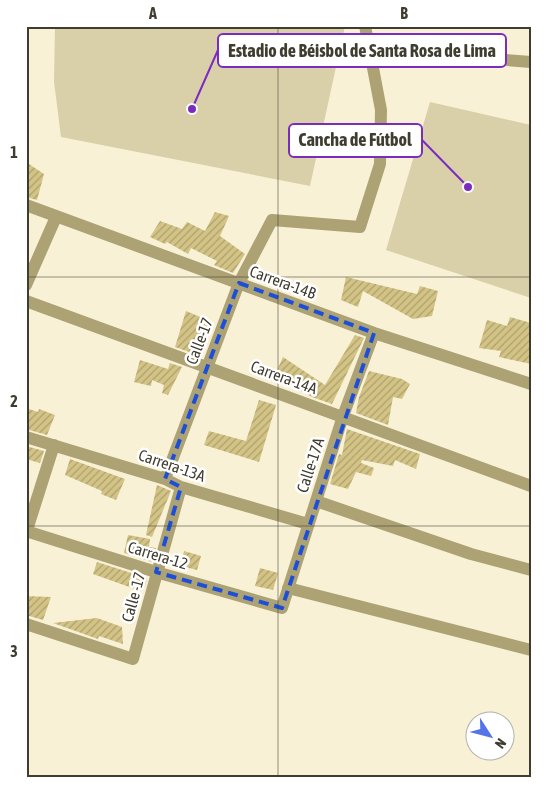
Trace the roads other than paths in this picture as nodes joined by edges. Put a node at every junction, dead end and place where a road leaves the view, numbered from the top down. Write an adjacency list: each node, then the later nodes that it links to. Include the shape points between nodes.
1 (365, 26): 2 (street)
2 (368, 49): 3 (street); 6 (street, Calle-17, via 381,110 380,164 360,227 272,220)
3 (531, 62)
4 (26, 205): 5 (street, Carrera-14B)
5 (56, 217): 6 (street, Carrera-14B); 7 (street)
6 (239, 283): 9 (street, Carrera-14B); 10 (street, Calle-17)
7 (26, 285)
8 (26, 301): 10 (street, Carrera-14A)
9 (374, 333): 11 (street, Carrera-14B); 12 (street, Calle-17A)
10 (206, 366): 12 (street, Carrera-14A); 15 (street, Calle-17)
11 (531, 384)
12 (343, 416): 16 (street, Carrera-14A); 18 (street, Calle-17A)
13 (26, 437): 14 (street, Carrera-13A)
14 (54, 445): 15 (street, Carrera-13A); 20 (street)
15 (165, 479): 17 (street, Carrera-13A)
16 (531, 486)
17 (180, 487): 19 (street, Carrera-13A); 22 (street, Calle -17)
18 (316, 501): 19 (street, Calle-17A); 21 (street, via 471,554)
19 (308, 524): 23 (street, Calle-17A)
20 (26, 532): 22 (street, Carrera-12)
21 (531, 570)
22 (156, 572): 24 (street, Carrera-12); 25 (street, Calle -17, via 133,659)
23 (288, 588): 24 (street, Calle-17A); 26 (street)
24 (282, 608)
25 (26, 624)
26 (531, 650)

